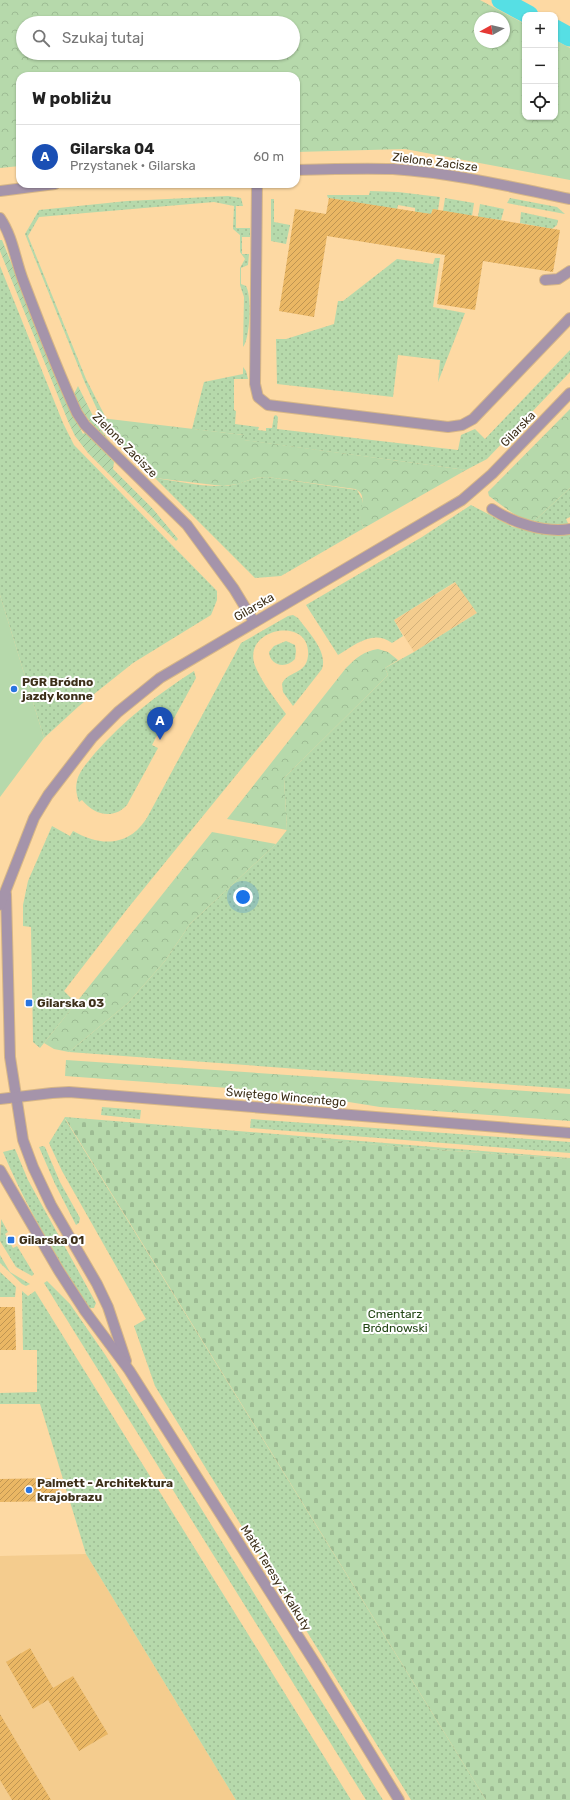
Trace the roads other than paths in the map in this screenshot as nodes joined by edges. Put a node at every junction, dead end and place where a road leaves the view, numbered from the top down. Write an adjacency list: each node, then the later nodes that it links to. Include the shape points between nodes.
1 (300, 170): 5 (street, Zielone Zacisze, via 372,169 421,172)
2 (24, 188): 4 (street)
3 (258, 188): 9 (street, via 255,384 258,397 268,405 448,427 458,426 474,419)
4 (0, 191)
5 (570, 199)
6 (0, 218): 13 (street, Zielone Zacisze, via 14,246 23,279 77,413 85,425 187,525 234,589)
7 (570, 271): 8 (street, via 558,279)
8 (545, 280)
9 (570, 318)
10 (570, 393): 13 (street, Gilarska, via 492,474 462,500)
11 (492, 509): 12 (street, via 525,525 556,530)
12 (570, 529)
13 (254, 622): 14 (street, Gilarska, via 160,678 92,738 61,777 34,818 14,865)
14 (6, 892): 15 (street, Gilarska); 16 (street, Gilarska, via 10,1057)
15 (0, 904)
16 (16, 1097): 17 (street, Świętego Wincentego); 18 (street, Świętego Wincentego, via 69,1092); 20 (street, Matki Teresy z Kalkuty, via 23,1140 33,1167 51,1205 100,1290)
17 (0, 1099)
18 (570, 1133)
19 (0, 1170): 20 (street, Matki Teresy z Kalkuty, via 59,1271)
20 (129, 1370): 21 (street, Matki Teresy z Kalkuty)
21 (399, 1800)

